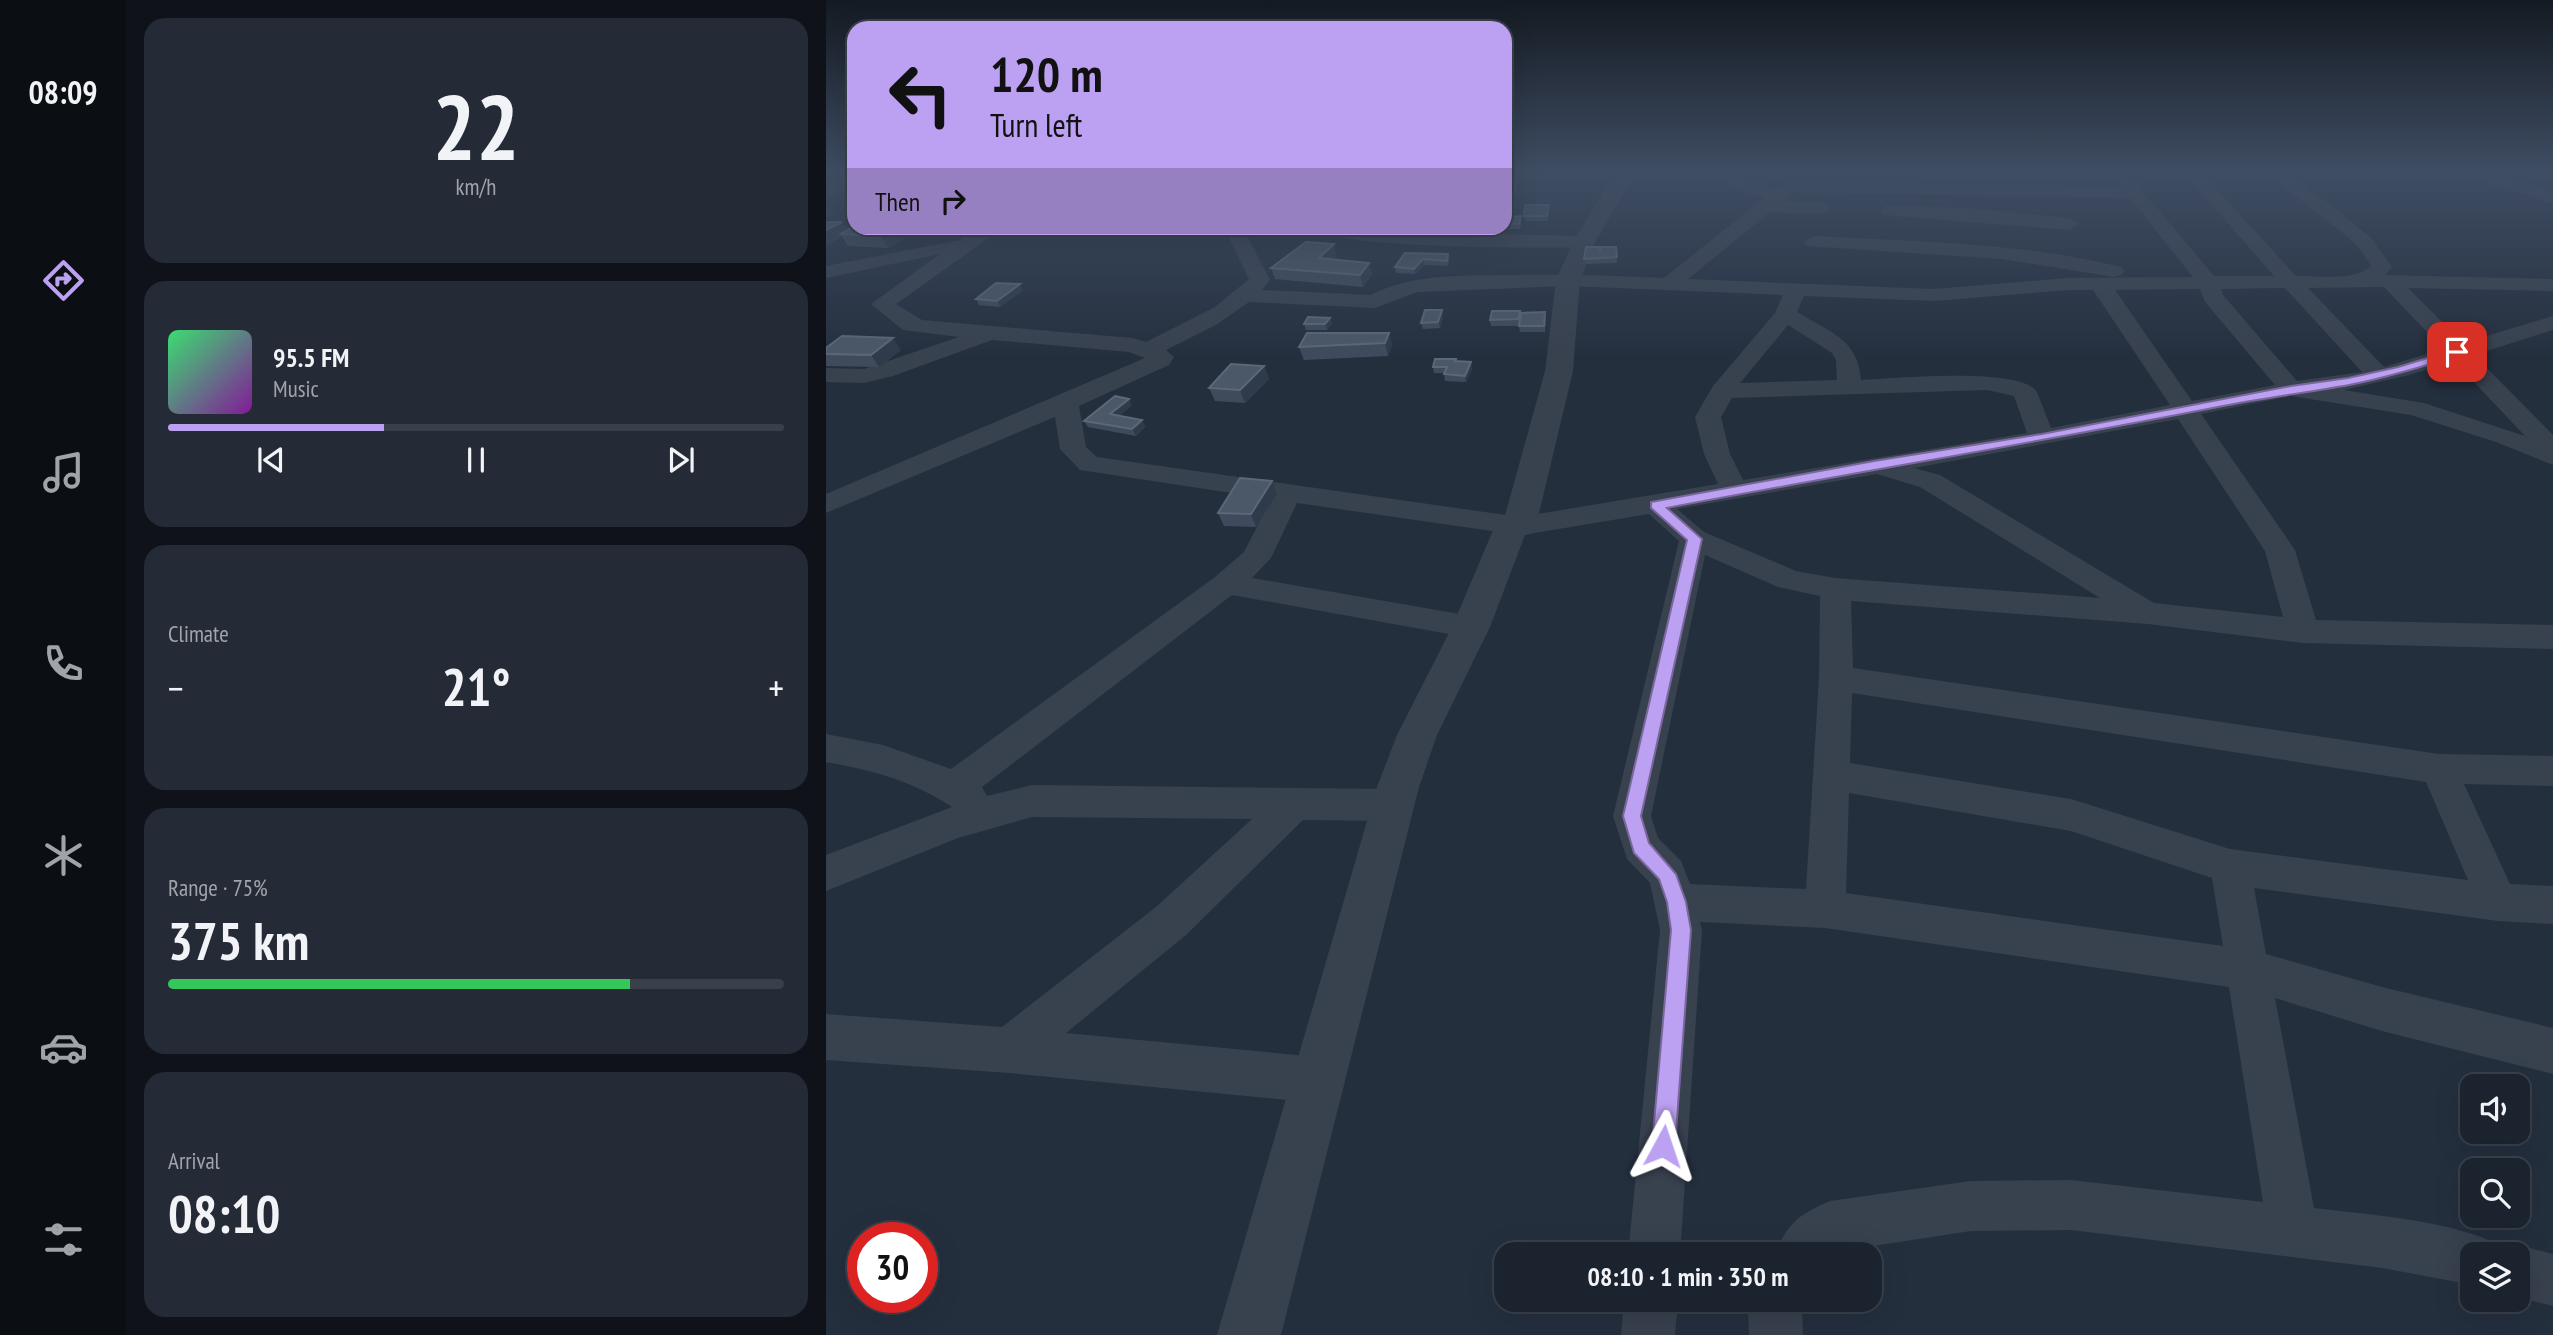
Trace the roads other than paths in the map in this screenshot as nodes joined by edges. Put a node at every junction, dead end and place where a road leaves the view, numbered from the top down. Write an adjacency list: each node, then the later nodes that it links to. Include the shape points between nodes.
1 (1589, 233): 11 (street)
2 (1731, 233): 20 (street)
3 (2074, 233): 14 (street)
4 (2168, 233): 17 (street)
5 (2247, 233): 18 (street)
6 (2354, 233): 19 (street, via 2382,267)
7 (979, 235): 10 (street)
8 (1237, 235): 23 (street, via 1260,280)
9 (1366, 235): 11 (street)
10 (968, 242): 13 (street); 26 (street, via 882,304 911,325)
11 (1584, 242): 15 (street)
12 (1814, 242): 14 (street, via 2016,253)
13 (826, 272)
14 (2095, 275): 17 (street, via 2162,283); 22 (street, via 2068,284 1934,295); 36 (street)
15 (1568, 280): 20 (street); 23 (street, via 1415,286 1375,302); 45 (street, via 1559,371)
16 (2390, 281): 19 (street); 21 (street); 29 (street)
17 (2208, 282): 18 (street); 33 (street, via 2213,297)
18 (2291, 282): 19 (street); 31 (street)
19 (2352, 282)
20 (1670, 283): 22 (street)
21 (2553, 285)
22 (1796, 291): 24 (street)
23 (1247, 296): 28 (street)
24 (1785, 314): 32 (street, via 1840,348 1849,360); 34 (street)
25 (2542, 327): 27 (street); 29 (street)
26 (992, 333): 28 (street); 30 (street, via 885,371 864,376)
27 (2553, 348)
28 (1148, 350): 35 (street, via 1161,360)
29 (2457, 352): 31 (street); 38 (street)
30 (826, 375)
31 (2379, 375): 33 (street)
32 (1850, 387): 34 (street); 37 (street, via 1987,383 2014,387 2025,392)
33 (2291, 389): 36 (street); 39 (street, via 2415,408)
34 (1722, 391): 41 (street, via 1708,417 1717,454)
35 (1066, 403): 42 (street, via 1073,449 1089,464); 43 (street)
36 (2188, 410): 37 (street); 51 (street, via 2280,550)
37 (2042, 438): 40 (street)
38 (2553, 450)
39 (2553, 457)
40 (1874, 465): 41 (street); 49 (street, via 1930,481)
41 (1735, 491): 44 (street)
42 (1288, 493): 45 (street); 47 (street, via 1256,558)
43 (826, 504)
44 (1656, 505): 45 (street); 46 (street)
45 (1515, 527): 50 (street)
46 (1695, 539): 48 (street, via 1789,579); 64 (street, via 1632,816 1641,847 1667,874)
47 (1226, 584): 50 (street); 58 (street)
48 (1835, 589): 49 (street); 53 (street)
49 (2148, 613): 51 (street)
50 (1471, 627): 60 (street, via 1418,736)
51 (2304, 631): 52 (street)
52 (2553, 637)
53 (1836, 678): 55 (street); 57 (street)
54 (826, 748): 58 (street, via 905,764)
55 (2440, 769): 56 (street); 65 (street)
56 (2553, 771)
57 (1832, 775): 62 (street, via 2071,815); 67 (street)
58 (954, 787): 61 (street)
59 (1294, 804): 60 (street); 61 (street, via 1032,801); 70 (street, via 1171,921)
60 (1393, 805): 72 (street)
61 (986, 811): 63 (street)
62 (2230, 867): 65 (street); 68 (street)
63 (826, 873)
64 (1676, 902): 67 (street); 74 (street, via 1681,930)
65 (2498, 902): 66 (street)
66 (2553, 905)
67 (1825, 909): 68 (street)
68 (2250, 970): 71 (street, via 2382,1009); 73 (street)
69 (826, 1037): 70 (street)
70 (1009, 1050): 72 (street)
71 (2553, 1051)
72 (1318, 1080): 81 (street)
73 (2293, 1232): 75 (street, via 2071,1205 1971,1206 1830,1227); 76 (street)
74 (1655, 1242)
75 (1809, 1242)
76 (2460, 1257)
77 (2530, 1274): 78 (street)
78 (2553, 1280)
79 (1650, 1312): 82 (street)
80 (1775, 1312): 83 (street)
81 (1249, 1335)
82 (1648, 1335)
83 (1776, 1335)

